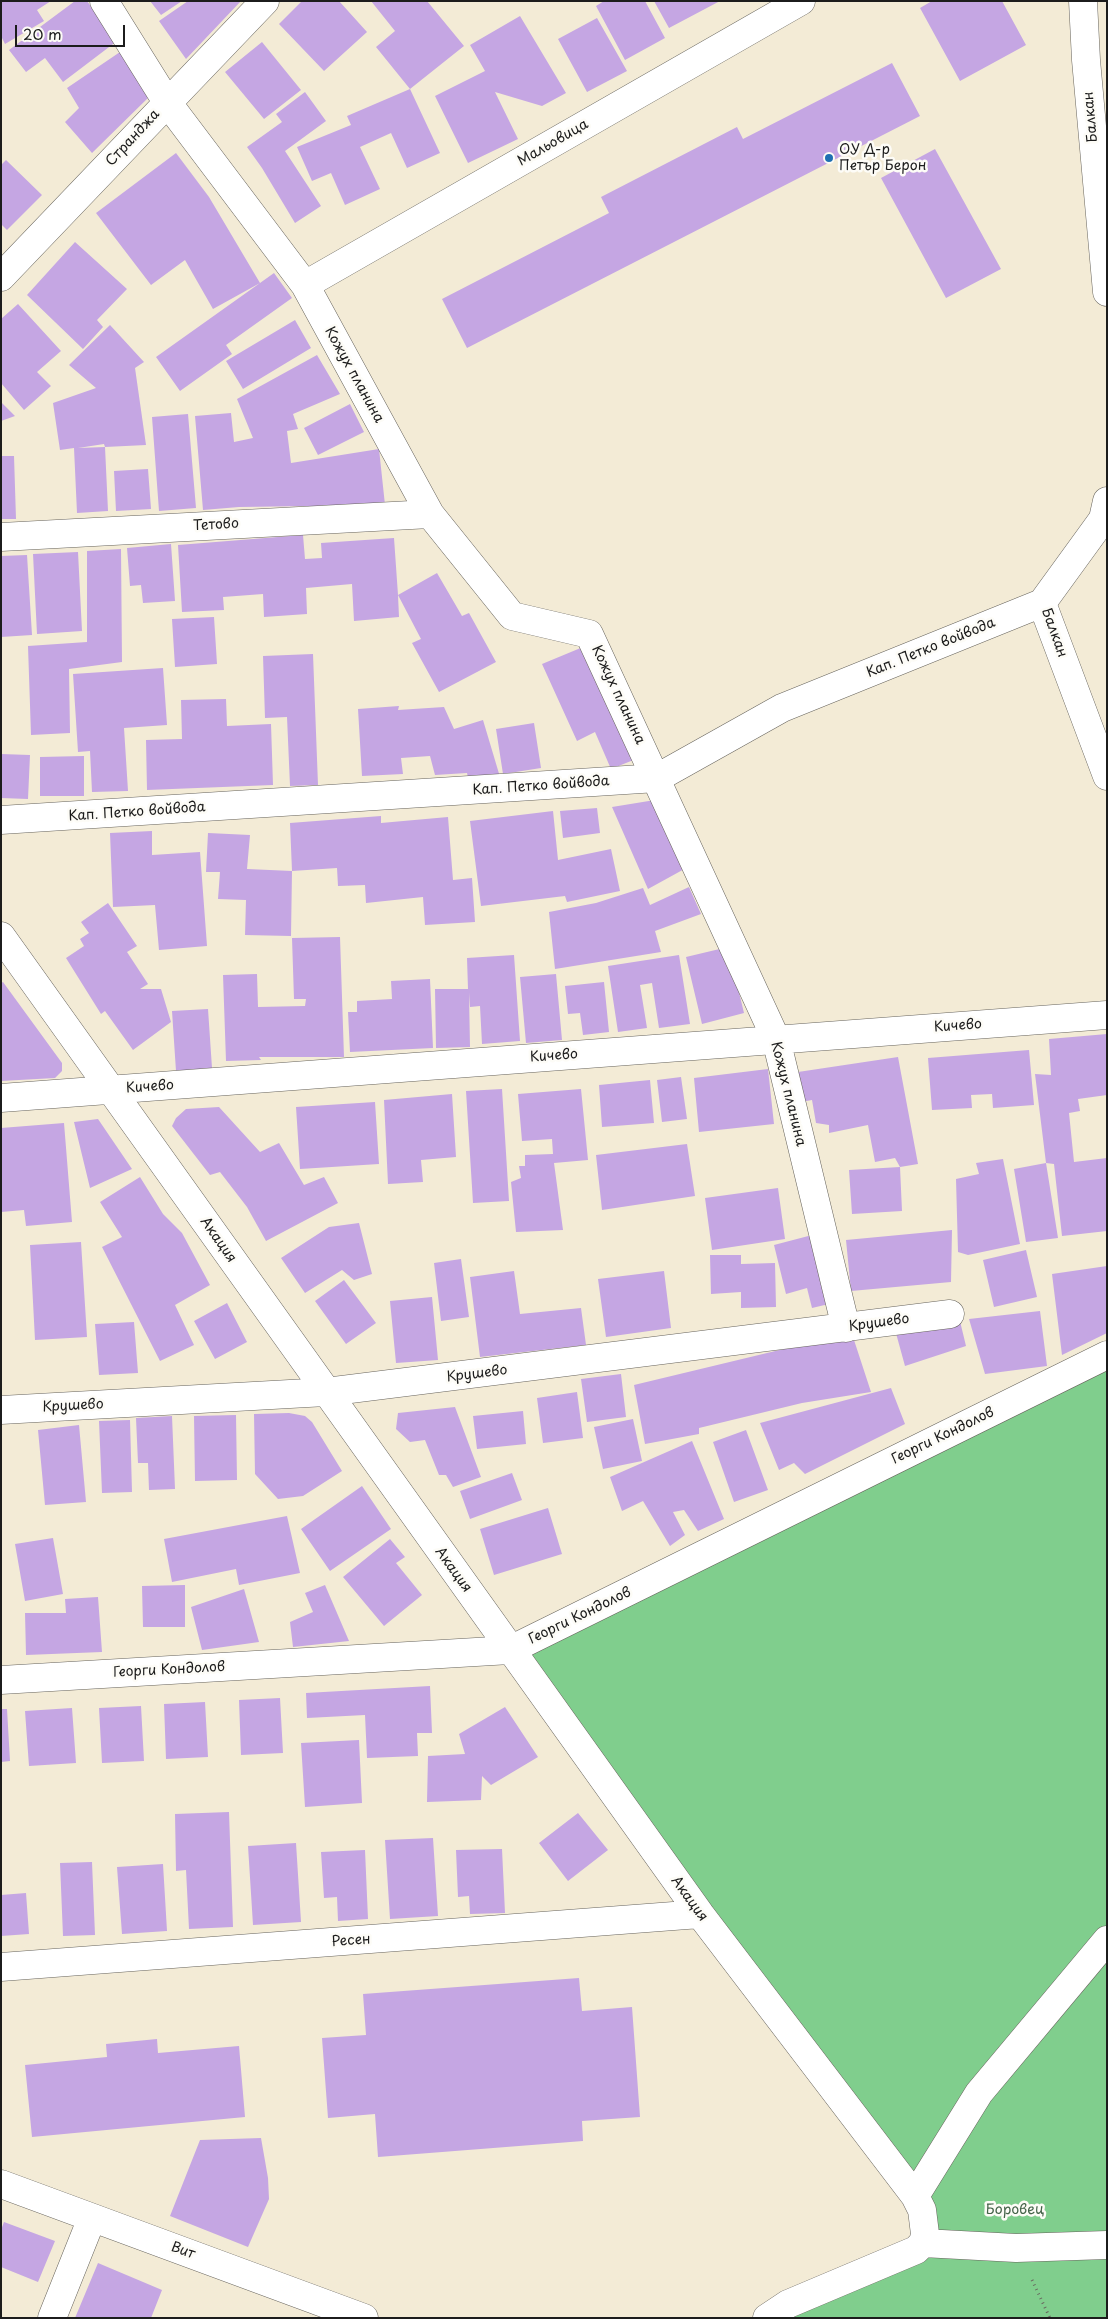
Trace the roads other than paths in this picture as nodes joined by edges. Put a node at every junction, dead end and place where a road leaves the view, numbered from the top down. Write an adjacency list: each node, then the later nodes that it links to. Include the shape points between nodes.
1 (104, 1): 6 (street, Кожух планина)
2 (265, 1): 6 (street, Странджа)
3 (801, 1): 8 (street, Мальовица)
4 (1083, 1): 5 (street, Балкан)
5 (1096, 58): 9 (street, Балкан)
6 (167, 102): 7 (street, Странджа); 8 (street, Кожух планина)
7 (1, 277)
8 (305, 285): 11 (street, Кожух планина)
9 (1107, 292)
10 (1107, 501): 13 (street, Балкан, via 1103,519)
11 (430, 514): 12 (street, Тетово); 15 (street, Кожух планина, via 512,616 589,634)
12 (1, 537)
13 (1042, 603): 14 (street, Балкан); 15 (street, Кап. Петко войвода, via 782,708)
14 (1107, 776)
15 (657, 778): 16 (street, Кап. Петко войвода); 19 (street, Кожух планина)
16 (1, 820)
17 (1, 936): 20 (street, Акация)
18 (1107, 1015): 19 (street, Кичево)
19 (776, 1039): 20 (street, Кичево); 23 (street, Кожух планина)
20 (112, 1089): 21 (street, Кичево); 25 (street, Акация)
21 (1, 1098)
22 (950, 1314): 23 (street, Крушево)
23 (846, 1328): 25 (street, Крушево)
24 (1107, 1355): 27 (street, Георги Кондолов)
25 (326, 1392): 26 (street, Крушево); 27 (street, Акация)
26 (1, 1410)
27 (510, 1650): 28 (street, Георги Кондолов); 29 (street, Акация)
28 (1, 1680)
29 (700, 1914): 31 (street, Ресен); 33 (street, Акация)
30 (1107, 1940): 33 (street, via 979,2093)
31 (1, 1967)
32 (1, 2184): 34 (street, Вит)
33 (915, 2196): 35 (street, via 922,2210)
34 (92, 2218): 37 (street); 38 (street, Вит)
35 (923, 2243): 36 (street, via 1016,2248); 39 (street, via 905,2256 788,2304)
36 (1107, 2245)
37 (52, 2318)
38 (364, 2318)
39 (766, 2318)

